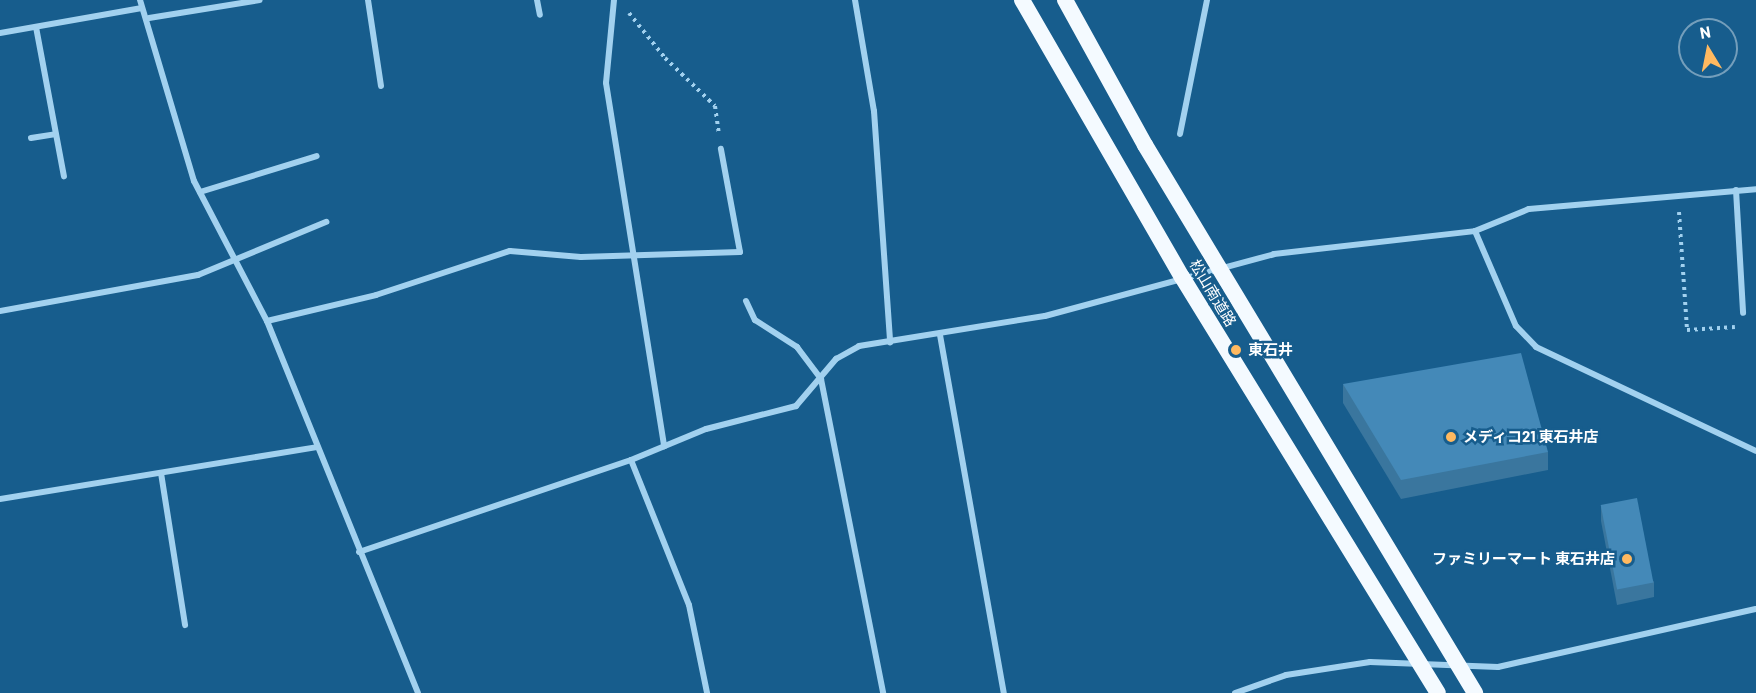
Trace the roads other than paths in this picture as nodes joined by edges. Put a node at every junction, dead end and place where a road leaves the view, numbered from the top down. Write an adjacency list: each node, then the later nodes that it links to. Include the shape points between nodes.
1 (140, 0): 10 (street)
2 (260, 0): 12 (street)
3 (368, 0): 15 (street)
4 (537, 0): 11 (street)
5 (614, 0): 27 (street, via 606,83)
6 (855, 0): 36 (street, via 874,111)
7 (1022, 0): 30 (highway, 松山南道路)
8 (1065, 0): 29 (highway, 松山南道路)
9 (1206, 0): 17 (street)
10 (142, 8): 12 (street); 13 (street)
11 (540, 15)
12 (149, 18): 24 (street, via 163,83)
13 (36, 27): 14 (street); 16 (street)
14 (0, 33)
15 (381, 86)
16 (56, 134): 18 (street); 21 (street)
17 (1179, 134)
18 (31, 138)
19 (721, 149): 27 (street, via 740,252)
20 (317, 156): 24 (street)
21 (64, 176)
22 (1756, 189): 23 (street)
23 (1736, 190): 26 (street, via 1529,209); 33 (street)
24 (200, 192): 28 (street)
25 (326, 222): 28 (street)
26 (1475, 231): 29 (street, via 1312,248); 40 (street, via 1516,326 1536,347)
27 (633, 254): 34 (street, via 510,251 376,295); 38 (street)
28 (235, 259): 32 (street, via 198,275); 34 (street)
29 (1219, 268): 30 (street); 48 (highway, 松山南道路)
30 (1182, 278): 35 (street, via 1045,316); 47 (highway, 松山南道路)
31 (746, 301): 37 (street, via 755,320 797,347)
32 (0, 311)
33 (1743, 313)
34 (267, 321): 39 (street)
35 (940, 335): 36 (street); 52 (street)
36 (890, 342): 37 (street, via 847,350)
37 (821, 379): 38 (street, via 796,406 706,429); 51 (street)
38 (664, 446): 41 (street)
39 (317, 447): 42 (street); 44 (street)
40 (1756, 451)
41 (631, 460): 44 (street); 50 (street, via 689,605)
42 (160, 473): 43 (street); 46 (street)
43 (0, 499)
44 (359, 552): 49 (street)
45 (1756, 609): 48 (street, via 1498,667)
46 (184, 625)
47 (1419, 664): 48 (street); 53 (street, via 1370,662 1318,669); 54 (highway, 松山南道路)
48 (1458, 665): 55 (highway, 松山南道路)
49 (418, 693)
50 (706, 693)
51 (883, 693)
52 (1004, 693)
53 (1235, 693)
54 (1438, 693)
55 (1475, 693)

